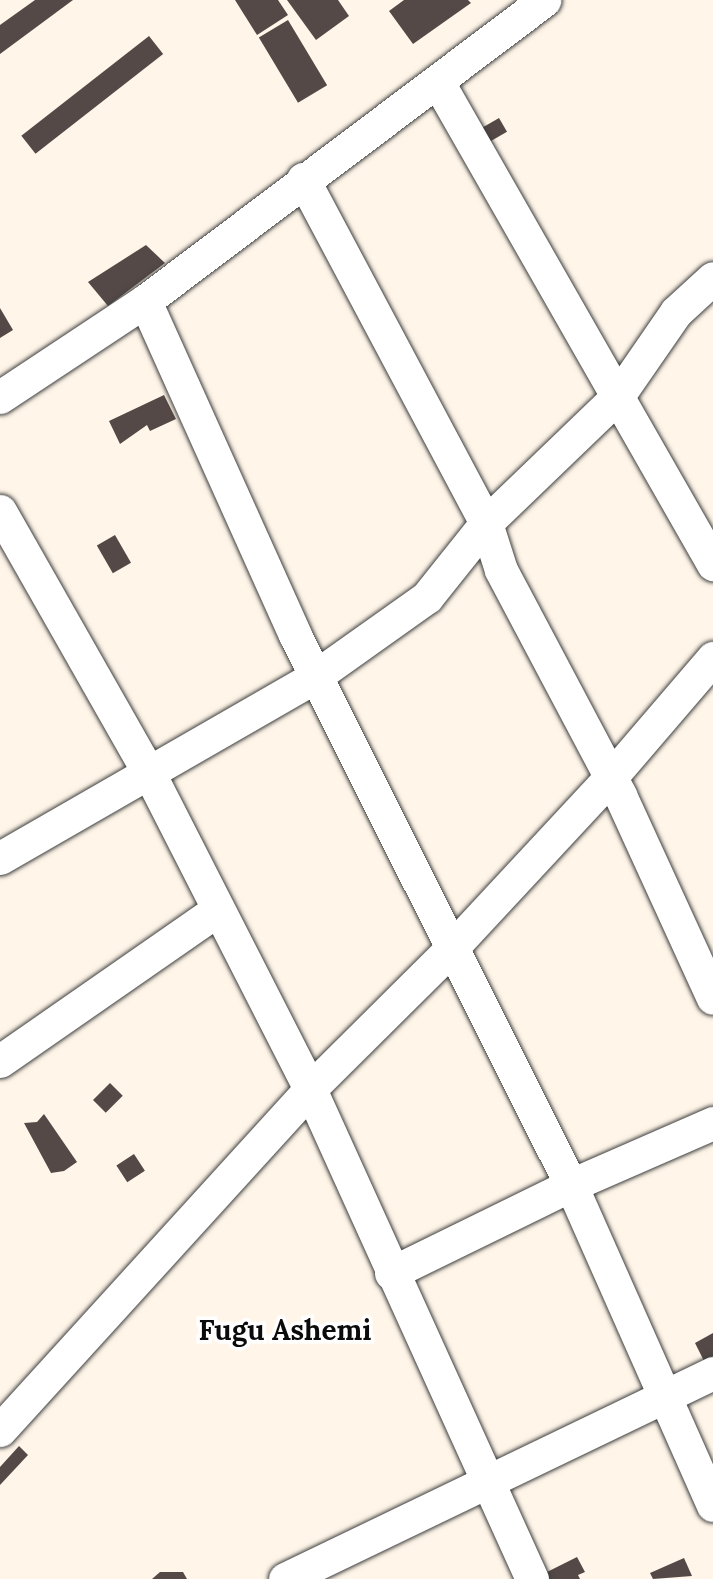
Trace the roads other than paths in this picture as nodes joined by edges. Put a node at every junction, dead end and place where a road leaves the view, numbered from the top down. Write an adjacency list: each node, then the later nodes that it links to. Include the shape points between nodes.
1 (544, 0): 2 (street)
2 (439, 84): 3 (street); 6 (street)
3 (303, 179): 5 (street); 9 (street)
4 (713, 278): 6 (street, via 676,312)
5 (145, 301): 7 (street); 12 (street)
6 (618, 396): 9 (street); 10 (street)
7 (0, 397)
8 (0, 511): 13 (street)
9 (486, 523): 12 (street, via 427,597); 14 (street, via 501,570)
10 (713, 564)
11 (713, 658): 14 (street)
12 (316, 676): 13 (street); 17 (street)
13 (148, 771): 15 (street); 16 (street)
14 (611, 777): 17 (street); 18 (street)
15 (0, 858)
16 (217, 910): 19 (street); 20 (street)
17 (450, 950): 20 (street); 22 (street)
18 (713, 998)
19 (0, 1061)
20 (310, 1089): 23 (street); 26 (street)
21 (713, 1123): 22 (street)
22 (571, 1185): 23 (street); 25 (street)
23 (391, 1273): 27 (street)
24 (713, 1373): 25 (street)
25 (662, 1396): 27 (street); 28 (street)
26 (0, 1430)
27 (488, 1478): 29 (street); 30 (street)
28 (713, 1505)
29 (285, 1579)
30 (532, 1579)

